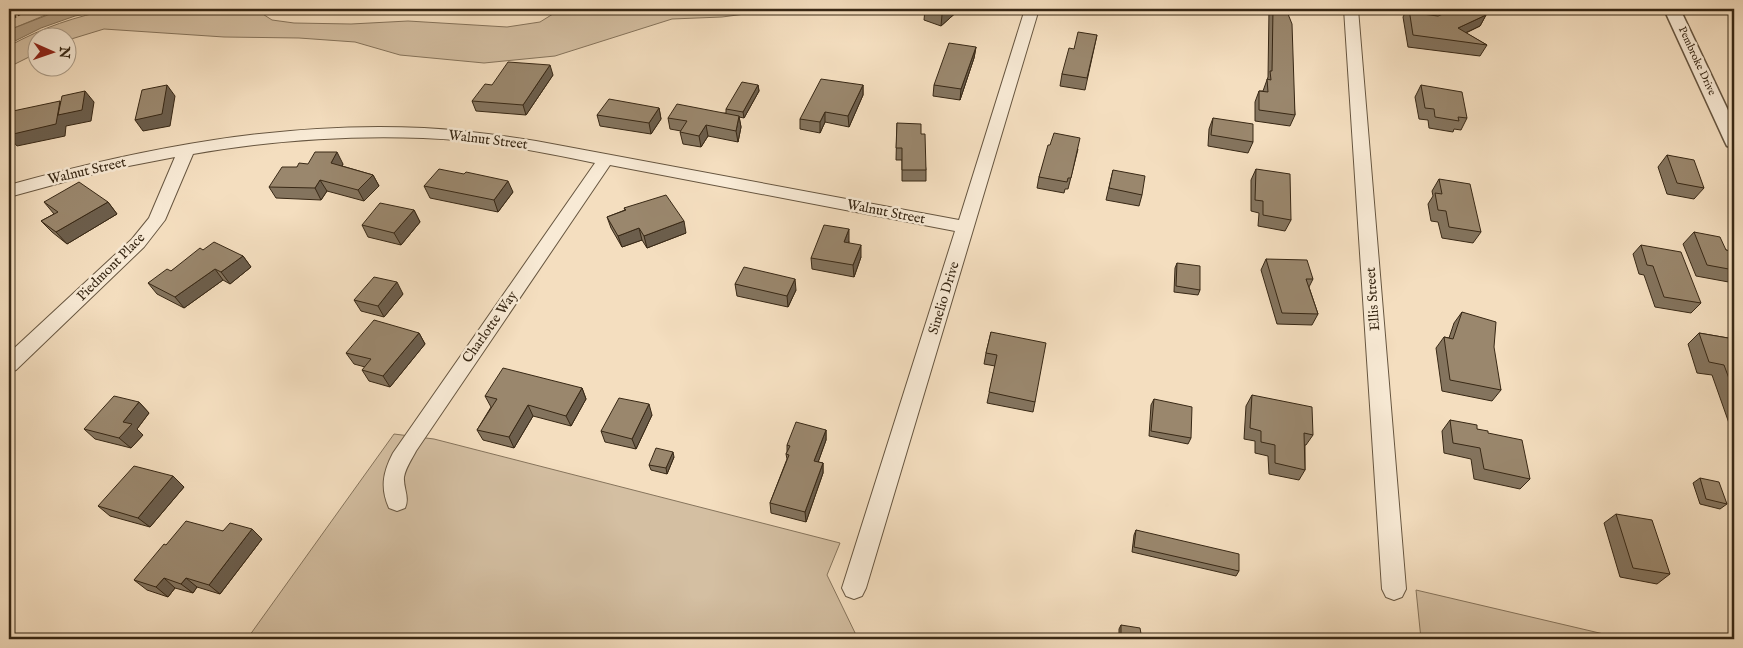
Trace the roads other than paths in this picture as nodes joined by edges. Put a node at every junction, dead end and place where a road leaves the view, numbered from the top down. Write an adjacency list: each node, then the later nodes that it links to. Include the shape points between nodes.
1 (1032, 9): 8 (street, Sinelio Drive)
2 (1351, 9): 12 (street, Ellis Street)
3 (1672, 9): 4 (street, Pembroke Drive)
4 (1734, 142)
5 (186, 151): 6 (street, Walnut Street, via 313,135 421,133 522,144); 7 (street, Walnut Street, via 118,163); 9 (street, Piedmont Place, via 156,220 138,243)
6 (606, 159): 8 (street, Walnut Street); 10 (street, Charlotte Way, via 409,445 394,470 392,485)
7 (9, 191)
8 (965, 227): 11 (street, Sinelio Drive)
9 (9, 365)
10 (397, 501)
11 (854, 588)
12 (1394, 589)

